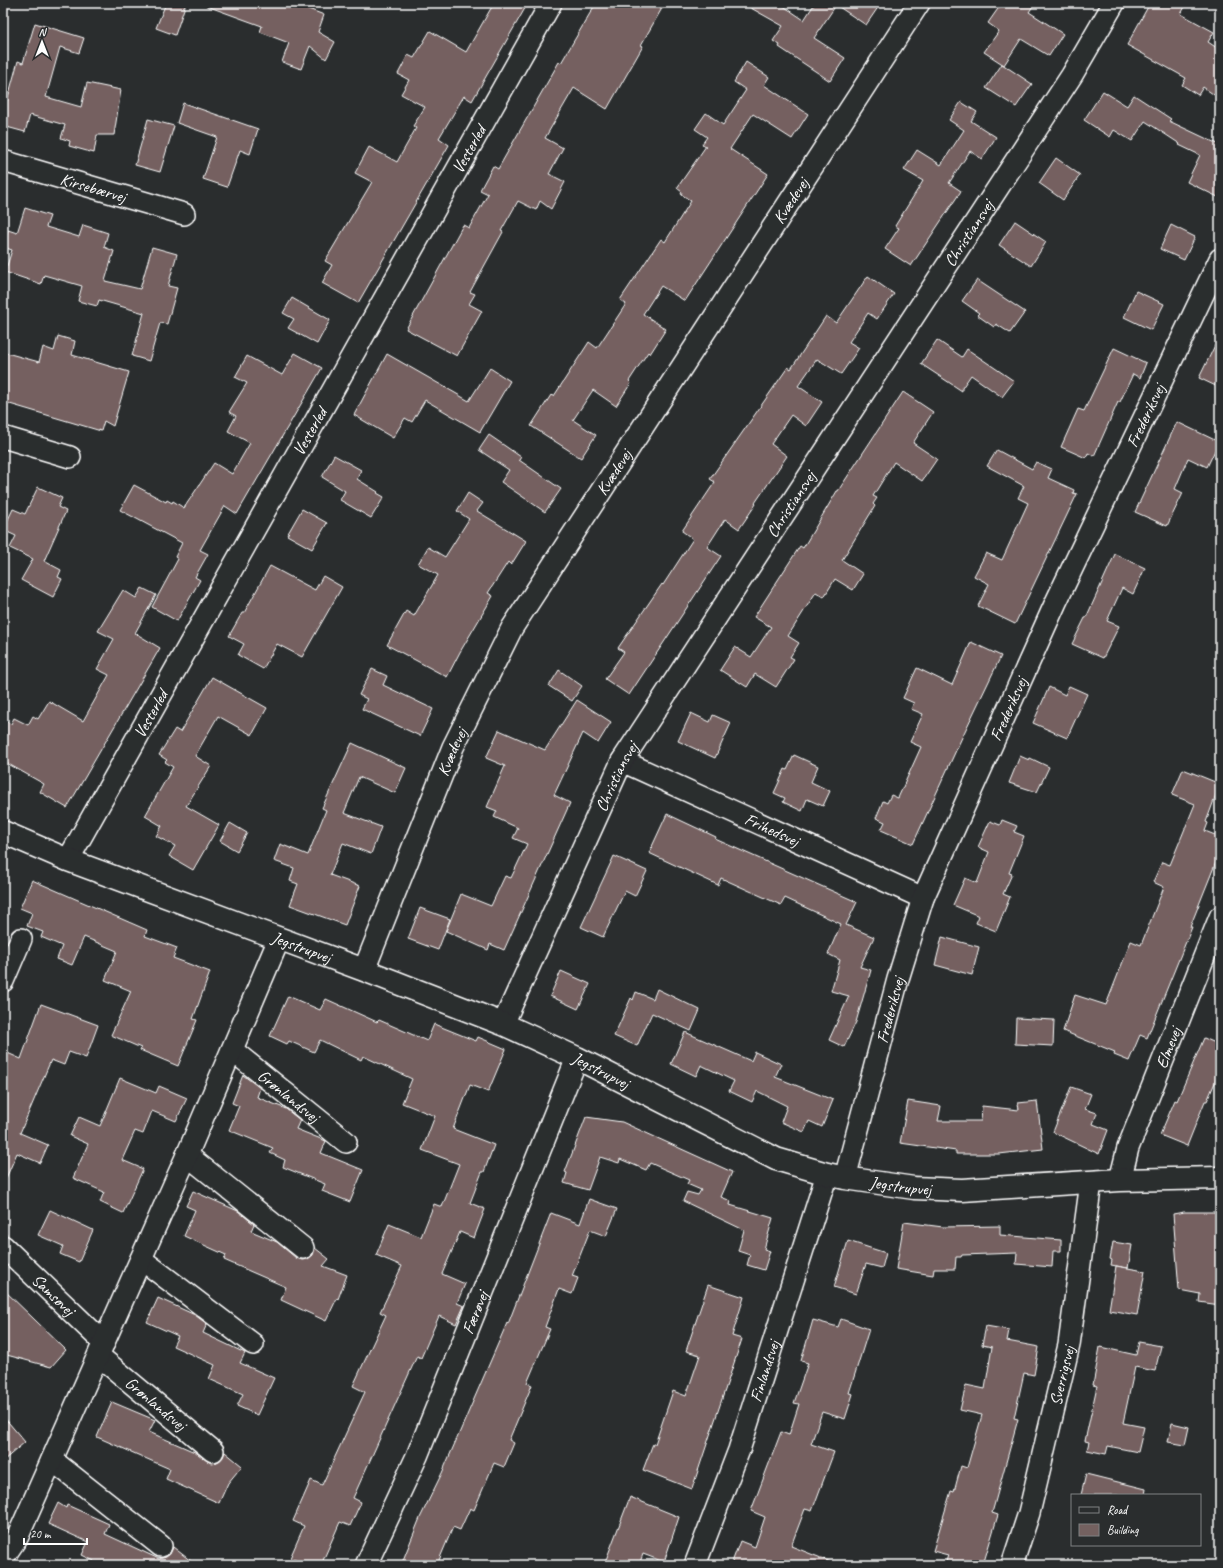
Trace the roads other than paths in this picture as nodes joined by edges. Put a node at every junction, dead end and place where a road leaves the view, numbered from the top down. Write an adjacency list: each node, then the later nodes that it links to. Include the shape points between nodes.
1 (551, 3): 11 (street, Vesterled)
2 (919, 3): 16 (street, Kvædevej, via 512,628 453,747)
3 (1114, 3): 9 (street, Christiansvej, via 1068,81)
4 (3, 161): 5 (street, Kirsebærvej)
5 (184, 214)
6 (1220, 259): 12 (street, Frederiksvej, via 1056,602)
7 (3, 437): 8 (street)
8 (70, 457)
9 (622, 761): 12 (street, Frihedsvej); 18 (street, Christiansvej)
10 (3, 832): 11 (street, Jegstrupvej)
11 (68, 860): 14 (street, Jegstrupvej)
12 (923, 898): 23 (street, Frederiksvej)
13 (1220, 917): 25 (street, Elmevej, via 1128,1148)
14 (279, 938): 16 (street, Jegstrupvej); 19 (street)
15 (21, 939): 17 (street)
16 (364, 970): 18 (street, Jegstrupvej)
17 (3, 981)
18 (503, 1024): 20 (street, Jegstrupvej)
19 (232, 1050): 21 (street, Grønlandsvej); 22 (street)
20 (577, 1058): 23 (street, Jegstrupvej, via 776,1159); 36 (street, Færøvej, via 417,1456)
21 (346, 1142)
22 (187, 1155): 28 (street); 29 (street)
23 (836, 1176): 26 (street, Jegstrupvej, via 914,1188 962,1190); 37 (street, Finlandsvej, via 739,1450)
24 (1220, 1178): 25 (street, Jegstrupvej)
25 (1120, 1180): 26 (street, Jegstrupvej)
26 (1091, 1182): 38 (street, Sverrigsvej, via 1068,1344 1029,1513)
27 (3, 1246): 31 (street, Samsøvej)
28 (303, 1248)
29 (141, 1259): 30 (street); 31 (street)
30 (253, 1344)
31 (101, 1350): 32 (street, Grønlandsvej); 33 (street)
32 (213, 1451)
33 (52, 1460): 34 (street); 35 (street, via 18,1536)
34 (161, 1546)
35 (3, 1558)
36 (366, 1565)
37 (695, 1565)
38 (1012, 1565)

